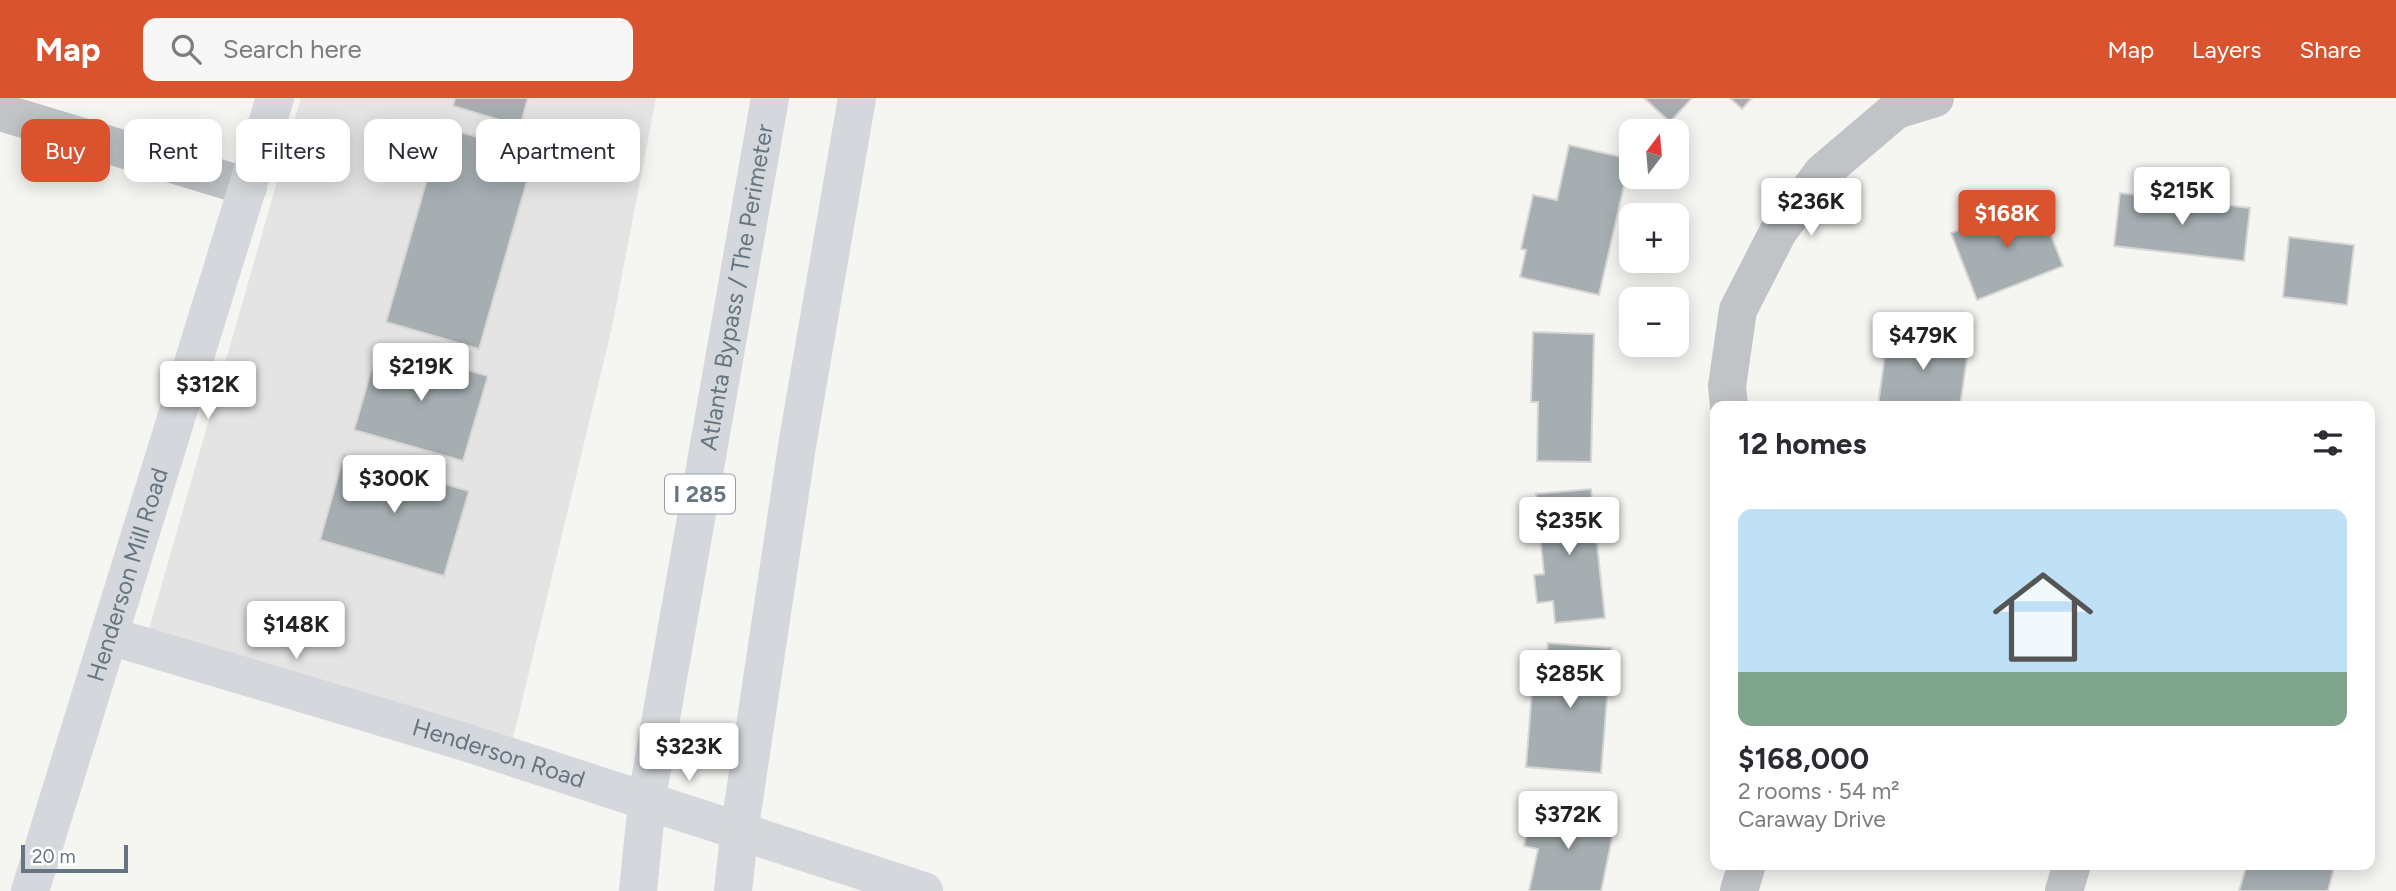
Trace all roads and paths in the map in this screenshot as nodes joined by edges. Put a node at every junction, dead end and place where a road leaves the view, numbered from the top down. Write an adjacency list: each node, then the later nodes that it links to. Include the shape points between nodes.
1 (275, 98): 6 (main road, Henderson Mill Road)
2 (770, 98): 13 (main road, Atlanta Bypass / The Perimeter / I 285, via 648,792)
3 (857, 98): 14 (main road, via 796,446)
4 (1935, 98): 7 (street, via 1896,110 1864,137 1822,173 1778,232 1738,310)
5 (0, 112): 6 (street)
6 (248, 187): 8 (main road, Henderson Mill Road)
7 (1728, 401)
8 (110, 636): 11 (main road, Henderson Road, via 465,742); 12 (main road, Henderson Mill Road)
9 (1745, 870): 15 (street)
10 (2070, 870): 16 (street)
11 (909, 886)
12 (30, 891)
13 (638, 891)
14 (733, 891)
15 (1739, 891)
16 (2064, 891)

